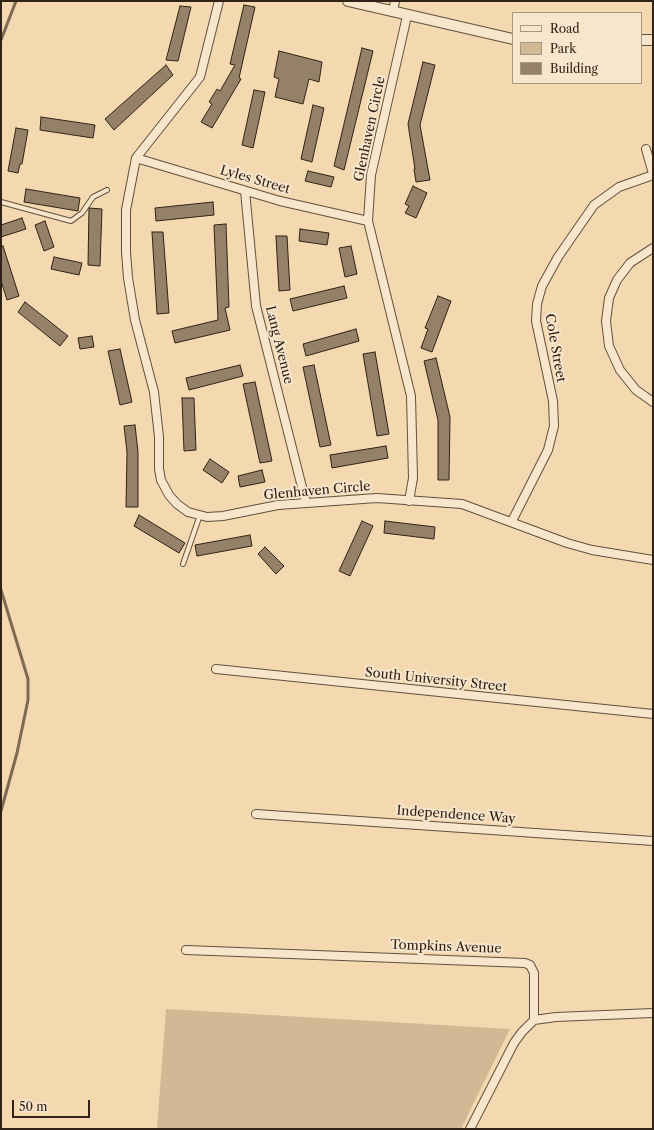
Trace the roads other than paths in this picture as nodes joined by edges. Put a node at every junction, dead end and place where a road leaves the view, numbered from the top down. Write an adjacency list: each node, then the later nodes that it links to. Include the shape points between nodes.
1 (218, 1): 10 (street, Glenhaven Circle, via 200,77)
2 (348, 1): 4 (street)
3 (395, 1): 4 (street)
4 (393, 11): 5 (street)
5 (407, 16): 6 (street); 15 (street, Glenhaven Circle, via 371,175)
6 (512, 39)
7 (642, 40): 8 (street)
8 (653, 40)
9 (646, 150): 11 (street)
10 (136, 158): 13 (street, Lyles Street); 20 (street, Glenhaven Circle, via 126,210 126,252 135,320 154,392 159,437 159,470 161,480 177,504 188,512)
11 (653, 175): 21 (street, Cole Street, via 619,187 594,205 558,257 542,286 536,320 553,401 554,426 548,450)
12 (107, 190): 14 (lane, via 93,197 82,212 71,221)
13 (245, 191): 15 (street, Lyles Street); 19 (street, Lang Avenue, via 256,306)
14 (1, 202)
15 (368, 221): 18 (street, Glenhaven Circle, via 411,396 413,478)
16 (653, 248): 17 (street, via 630,263 617,280 609,298 606,321 610,346 620,370 636,390)
17 (653, 402)
18 (409, 501): 19 (street, Glenhaven Circle, via 377,498); 21 (street, via 462,504)
19 (306, 503): 20 (street, Glenhaven Circle, via 278,505 219,516)
20 (200, 515): 23 (lane)
21 (512, 521): 22 (street, via 592,550)
22 (653, 560)
23 (183, 564)
24 (216, 669): 25 (street, South University Street)
25 (653, 714)
26 (256, 814): 27 (street, Independence Way)
27 (653, 841)
28 (186, 950): 30 (street, Tompkins Avenue, via 525,963 534,973)
29 (653, 1013): 30 (street)
30 (534, 1020): 31 (street, via 514,1043)
31 (470, 1129)

